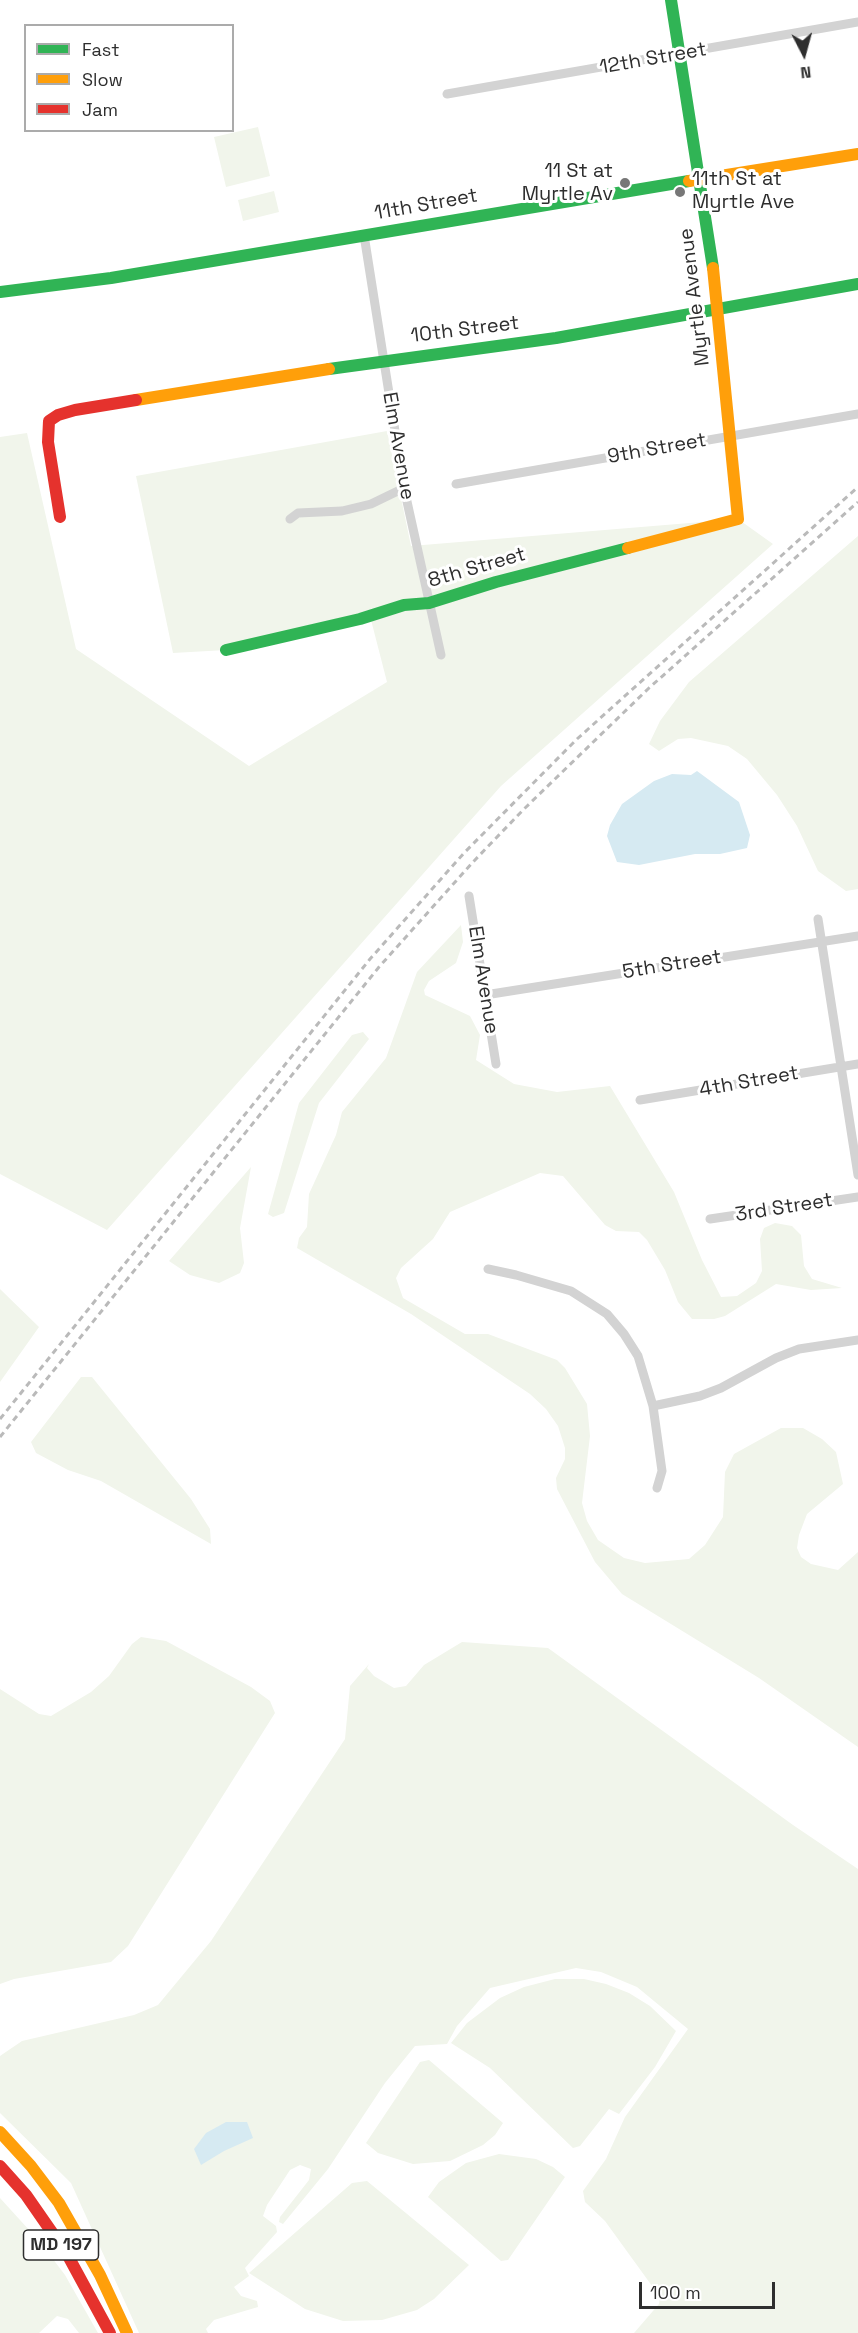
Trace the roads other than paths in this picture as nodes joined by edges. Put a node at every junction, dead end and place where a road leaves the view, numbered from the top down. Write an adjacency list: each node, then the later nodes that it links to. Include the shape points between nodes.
1 (671, 0): 3 (street, Myrtle Avenue)
2 (858, 22): 3 (street, 12th Street)
3 (680, 54): 4 (street, 12th Street); 6 (street, Myrtle Avenue)
4 (447, 94)
5 (858, 154): 6 (street, 11th Street)
6 (700, 180): 7 (street, 11th Street); 10 (street, Myrtle Avenue)
7 (364, 236): 9 (street, 11th Street, via 111,278); 11 (street, Elm Avenue)
8 (858, 284): 10 (street, 10th Street)
9 (0, 292)
10 (718, 308): 11 (street, 10th Street, via 556,338); 13 (street, Myrtle Avenue)
11 (383, 361): 15 (street, Elm Avenue); 16 (street, 10th Street, via 58,415 49,421 48,442)
12 (858, 414): 13 (street, 9th Street)
13 (730, 436): 14 (street, 9th Street); 18 (street, Myrtle Avenue)
14 (456, 484)
15 (404, 488): 17 (street, via 371,504 342,511 298,513); 19 (street, Elm Avenue)
16 (60, 517)
17 (290, 519)
18 (738, 519): 19 (street, 8th Street)
19 (429, 603): 20 (street, 8th Street, via 404,605); 21 (street, Elm Avenue)
20 (226, 650)
21 (441, 655)
22 (469, 896): 26 (street, Elm Avenue)
23 (818, 919): 25 (street)
24 (858, 936): 25 (street, 5th Street)
25 (820, 942): 26 (street, 5th Street); 29 (street)
26 (485, 995): 27 (street, Elm Avenue)
27 (496, 1064)
28 (858, 1064): 29 (street, 4th Street)
29 (841, 1066): 30 (street, 4th Street); 31 (street)
30 (640, 1100)
31 (858, 1175)
32 (858, 1197): 33 (street, 3rd Street)
33 (710, 1219)
34 (488, 1269): 36 (street, via 571,1292 606,1314 638,1356)
35 (858, 1340): 36 (street, via 799,1349 721,1388)
36 (653, 1406): 37 (street, via 662,1471)
37 (657, 1488)
38 (0, 2132): 41 (street, MD 197, via 59,2203)
39 (0, 2166): 40 (street, MD 197, via 26,2195 67,2254)
40 (110, 2333)
41 (127, 2333)

